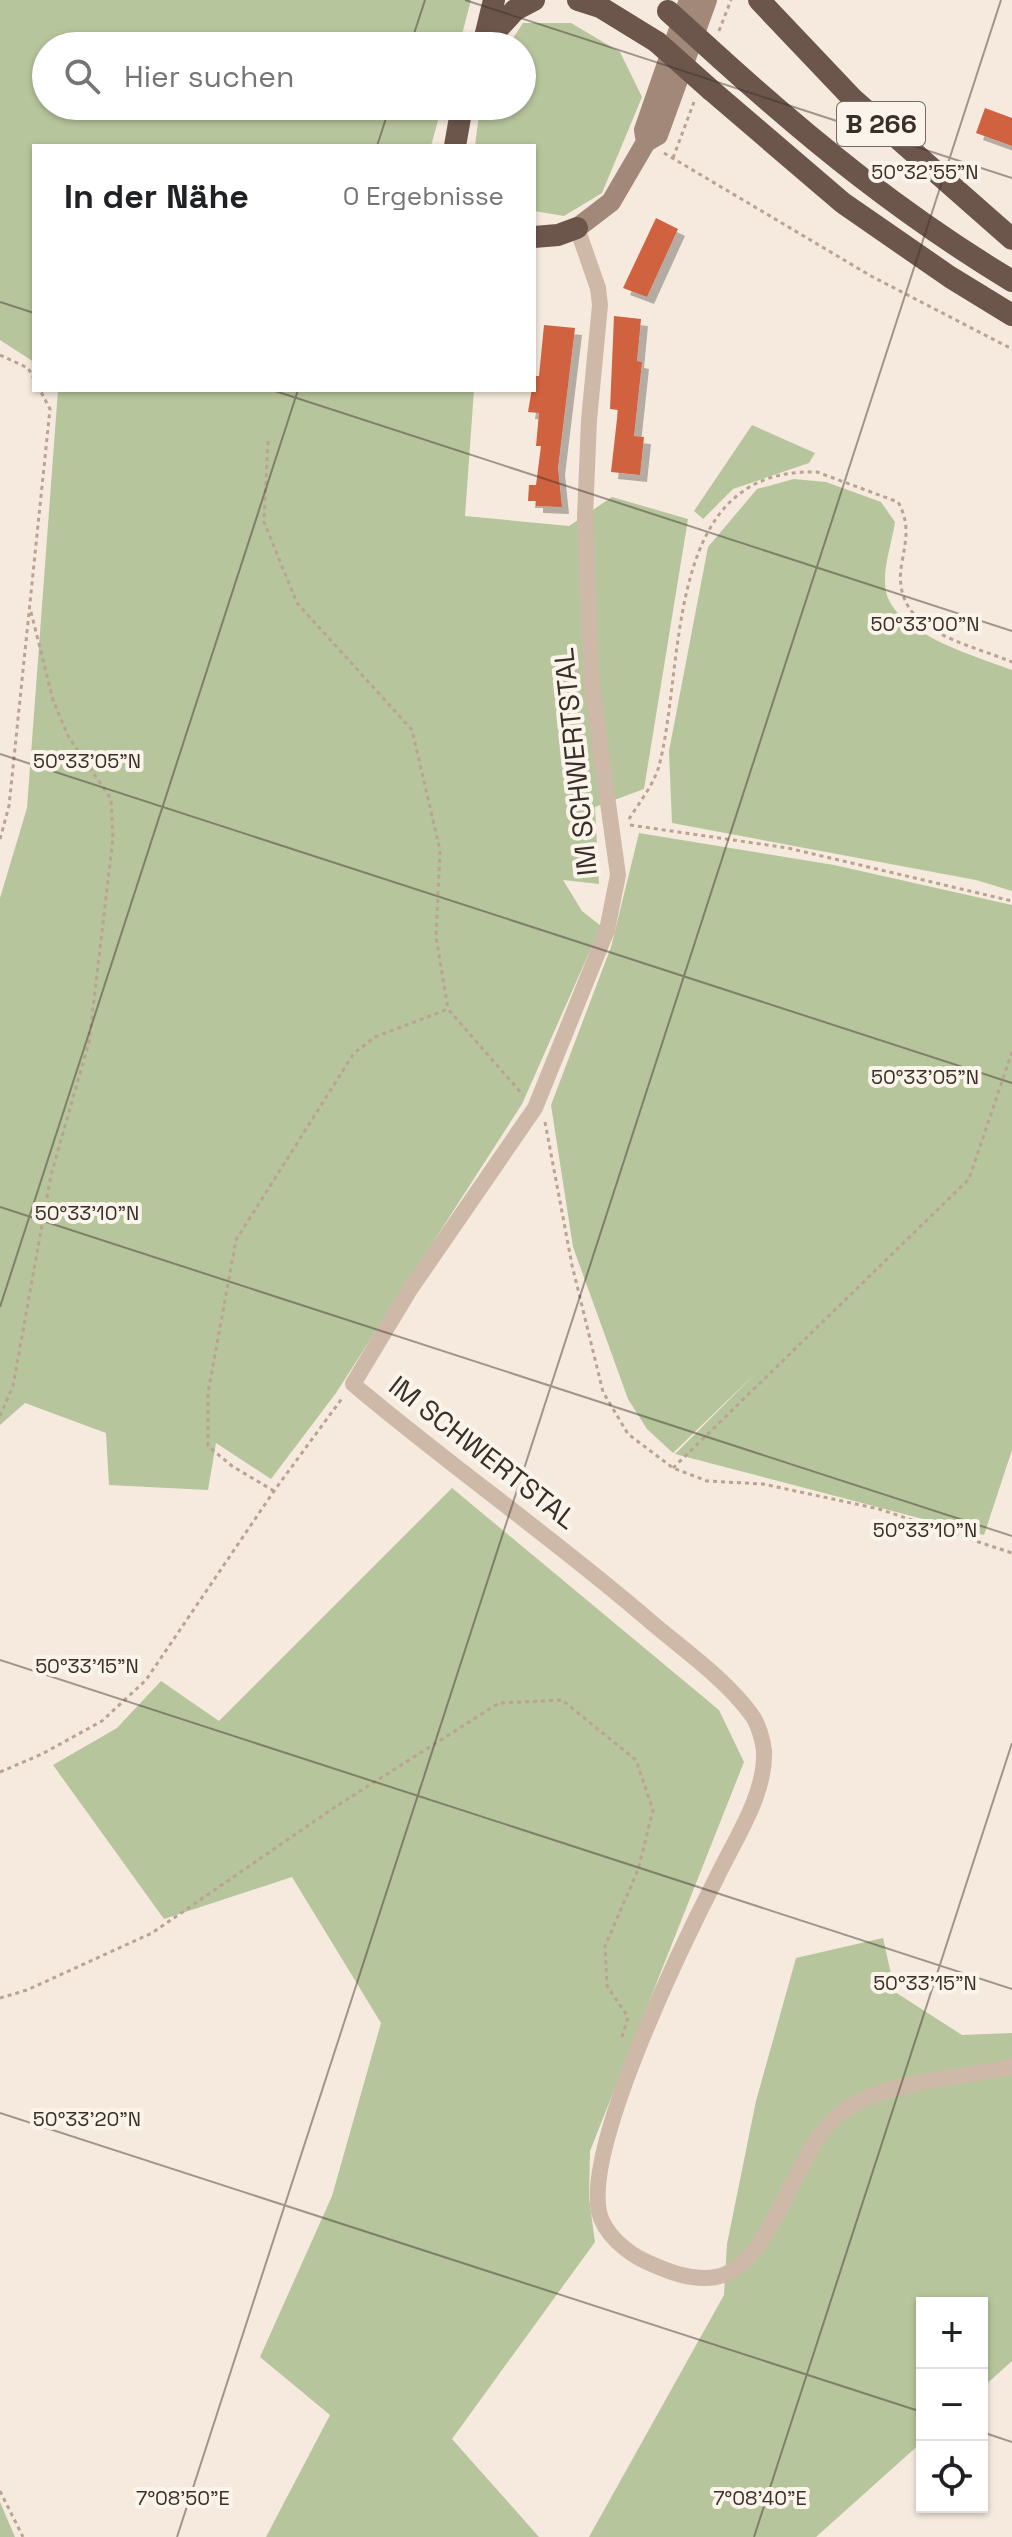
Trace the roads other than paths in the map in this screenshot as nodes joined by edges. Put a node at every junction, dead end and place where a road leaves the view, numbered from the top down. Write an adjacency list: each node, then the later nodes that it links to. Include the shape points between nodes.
1 (494, 0): 9 (highway)
2 (534, 0): 10 (highway, via 515,10)
3 (578, 0): 11 (highway, B 266, via 600,7)
4 (619, 0): 11 (highway, B 266)
5 (689, 0): 13 (main road, via 644,130)
6 (707, 0): 13 (main road, via 658,135)
7 (759, 0): 17 (highway, B 266, via 853,99)
8 (663, 5): 18 (highway, B 266, bridge, via 818,147)
9 (486, 32)
10 (495, 32)
11 (657, 42): 19 (highway, B 266, bridge, via 843,203)
12 (460, 120): 14 (highway)
13 (646, 142): 15 (main road, via 611,202)
14 (455, 144)
15 (577, 228): 16 (highway); 20 (street, IM SCHWERTSTAL, via 600,305 585,517 592,688 618,875 607,930 535,1108 409,1291 353,1384 422,1444 606,1584 729,1689 754,1718 764,1748 762,1774 747,1815 681,1948 643,2040 598,2175 600,2215 621,2245 679,2276 733,2272 762,2237 819,2134 840,2114 898,2089)
16 (536, 237)
17 (1012, 239)
18 (1012, 281)
19 (1012, 315)
20 (1012, 2067)

